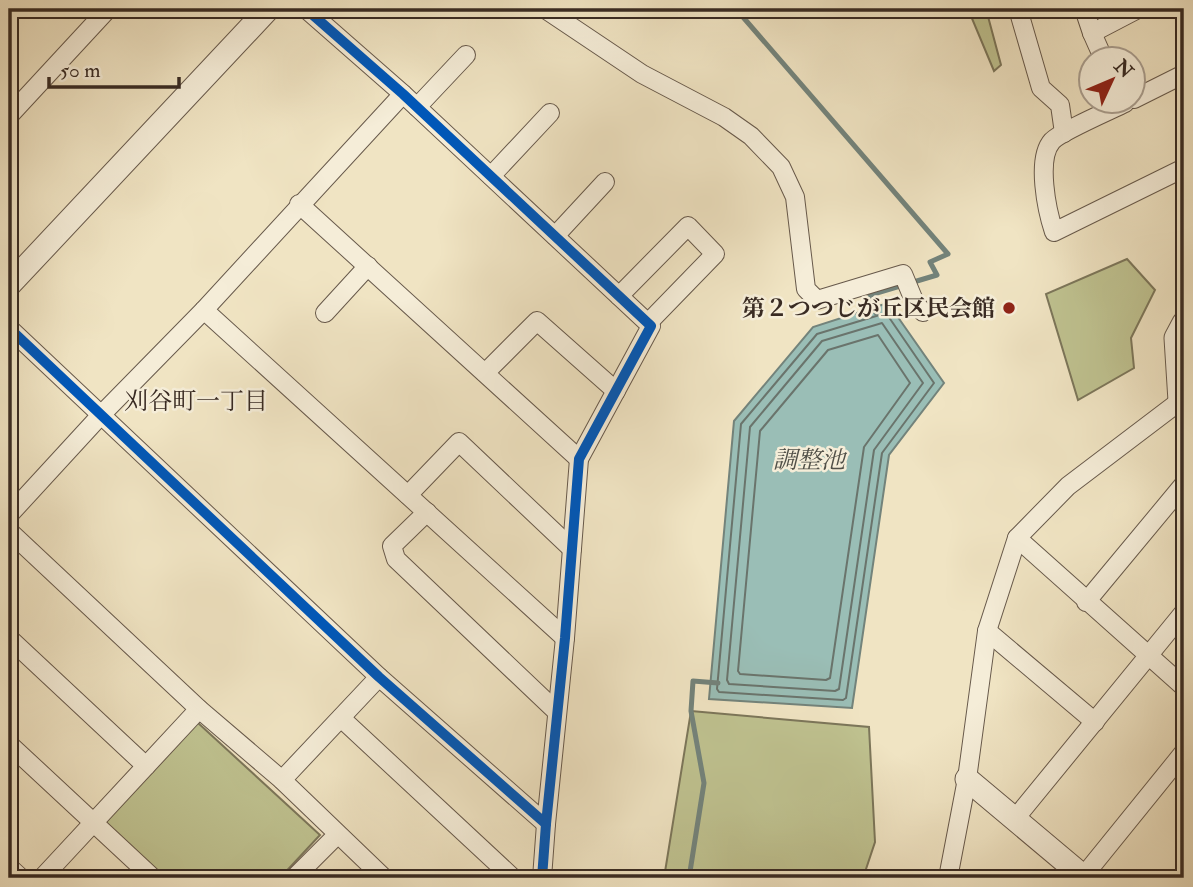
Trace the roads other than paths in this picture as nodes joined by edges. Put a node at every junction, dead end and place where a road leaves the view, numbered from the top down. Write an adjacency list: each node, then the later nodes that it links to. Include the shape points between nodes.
1 (108, 9): 16 (street)
2 (268, 9): 25 (street)
3 (306, 9): 13 (street)
4 (545, 9): 28 (street, via 642,74 724,117 751,136 781,167 795,197 806,289 817,300 903,274)
5 (1018, 9): 18 (street, via 1041,88 1060,105)
6 (1084, 9): 8 (street)
7 (1138, 9): 8 (street)
8 (1092, 33): 9 (street)
9 (1098, 46)
10 (466, 55): 14 (street)
11 (1184, 74): 12 (street)
12 (1148, 91)
13 (403, 94): 14 (street); 22 (street)
14 (417, 107): 20 (street)
15 (550, 113): 20 (street)
16 (9, 116)
17 (1099, 116): 18 (street)
18 (1064, 134): 19 (street, via 1052,140 1044,155 1047,209 1054,232)
19 (1184, 168)
20 (491, 176): 23 (street)
21 (605, 182): 23 (street)
22 (299, 204): 24 (street); 27 (street)
23 (555, 236): 26 (street)
24 (368, 266): 29 (street); 33 (street)
25 (9, 285)
26 (619, 296): 30 (street); 30 (street, via 688,226 715,254)
27 (204, 310): 36 (street); 39 (street)
28 (923, 312)
29 (325, 313)
30 (648, 323): 34 (street, via 651,326)
31 (1184, 323): 35 (street, via 1176,338)
32 (9, 328): 36 (street)
33 (485, 373): 34 (street, via 537,321); 37 (street)
34 (616, 391): 37 (street)
35 (1183, 403): 43 (street, via 1068,486)
36 (100, 415): 41 (street); 51 (street)
37 (579, 459): 44 (street)
38 (1184, 484): 45 (street)
39 (408, 495): 40 (street); 44 (street, via 459,442)
40 (427, 512): 49 (street); 54 (street, via 392,546 396,559)
41 (9, 515)
42 (9, 531): 53 (street)
43 (1017, 538): 45 (street); 47 (street)
44 (572, 549): 49 (street)
45 (1086, 602): 50 (street)
46 (1184, 612): 50 (street)
47 (987, 631): 56 (street); 60 (street)
48 (9, 638): 59 (street)
49 (565, 638): 54 (street)
50 (1147, 655): 52 (street); 56 (street)
51 (379, 677): 55 (street); 64 (street)
52 (1184, 687)
53 (199, 709): 59 (street); 61 (street)
54 (557, 712): 64 (street)
55 (341, 718): 61 (street); 72 (street)
56 (1095, 722): 62 (street)
57 (9, 744): 63 (street)
58 (1184, 752): 75 (street)
59 (146, 766): 63 (street)
60 (967, 779): 62 (street); 74 (street)
61 (282, 780): 65 (street)
62 (1014, 820): 75 (street)
63 (93, 822): 68 (street); 69 (street)
64 (546, 824): 73 (street)
65 (337, 835): 70 (street); 71 (street)
66 (9, 867): 67 (street)
67 (21, 878)
68 (42, 878)
69 (153, 878)
70 (295, 878)
71 (384, 878)
72 (513, 878)
73 (542, 878)
74 (948, 878)
75 (1084, 878)

